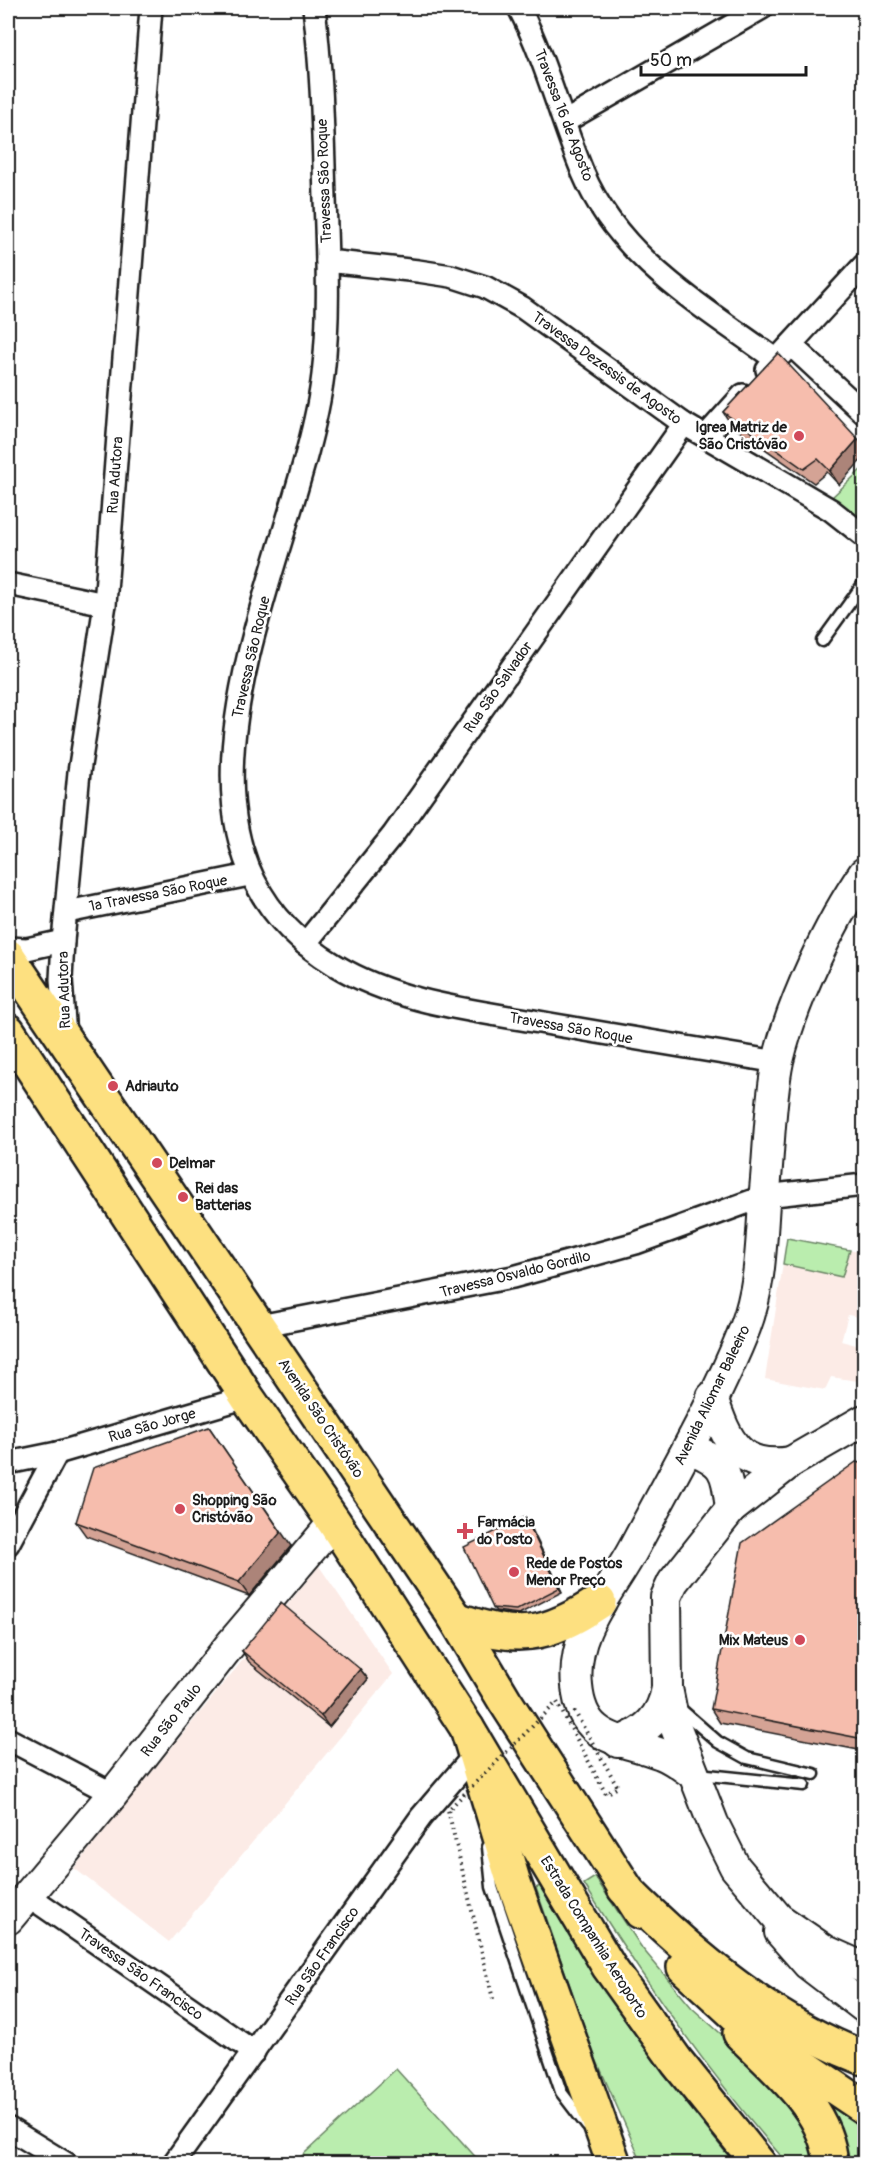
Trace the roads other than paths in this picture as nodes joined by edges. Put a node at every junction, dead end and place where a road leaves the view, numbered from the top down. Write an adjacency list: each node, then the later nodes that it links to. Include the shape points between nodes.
1 (151, 8): 15 (street, Rua Adutora)
2 (314, 8): 6 (street, Travessa São Roque, via 323,121)
3 (519, 8): 5 (street, Travessa 16 de Agosto)
4 (753, 9): 5 (street)
5 (566, 121): 8 (street, Travessa 16 de Agosto, via 583,173 625,238 670,285)
6 (327, 261): 10 (street, Travessa Dezessis de Agosto, via 451,276 485,287 523,308); 18 (street, Travessa São Roque, via 326,342 316,412 238,705 231,756 231,794)
7 (864, 265): 8 (street)
8 (783, 353): 9 (street, Travessa 16 de Agosto); 11 (street)
9 (864, 413)
10 (684, 424): 11 (street, Travessa Dezessis de Agosto); 21 (street, Rua São Salvador, via 393,835)
11 (706, 436): 12 (street, Travessa Dezessis de Agosto, via 831,510)
12 (864, 536)
13 (864, 583): 16 (lane)
14 (8, 584): 15 (street)
15 (105, 604): 19 (street, Rua Adutora, via 79,772)
16 (822, 641)
17 (864, 873): 26 (main road, Avenida Aliomar Baleeiro, via 849,894 812,970)
18 (249, 875): 19 (street, 1ª Travessa São Roque); 21 (street, Travessa São Roque, via 278,919)
19 (67, 912): 20 (street, Rua Adutora)
20 (63, 941): 22 (street, Rua Adutora, via 27,949); 25 (street, Rua Adutora, via 61,979)
21 (305, 944): 26 (street, Travessa São Roque, via 335,965 399,995)
22 (8, 948)
23 (8, 956): 25 (main road, Avenida São Cristóvão)
24 (8, 1031): 30 (main road)
25 (66, 1040): 29 (main road, Avenida São Cristóvão)
26 (778, 1062): 28 (main road, Avenida Aliomar Baleeiro)
27 (864, 1185): 28 (street, Travessa Osvaldo Gordilo)
28 (765, 1196): 29 (street, Travessa Osvaldo Gordilo, via 636,1243 513,1277); 31 (main road, Avenida Aliomar Baleeiro, via 750,1314)
29 (259, 1326): 41 (main road, Avenida São Cristóvão)
30 (247, 1397): 34 (street, Rua São Jorge); 38 (main road)
31 (712, 1397): 33 (main road, Avenida Aliomar Baleeiro); 35 (main road, via 726,1433 743,1455 763,1464)
32 (864, 1420): 35 (main road)
33 (688, 1448): 37 (main road, via 713,1457 727,1476); 40 (main road, Avenida Aliomar Baleeiro, via 628,1560)
34 (57, 1453): 36 (street, Rua São Jorge); 39 (street)
35 (791, 1462): 37 (main road)
36 (8, 1463)
37 (731, 1509): 42 (main road, via 673,1582 666,1597)
38 (334, 1522): 45 (main road); 49 (main road, Rua São Paulo, via 230,1645)
39 (8, 1544)
40 (599, 1602): 41 (main road, via 576,1617 526,1634 504,1634); 44 (main road, Avenida Aliomar Baleeiro, via 580,1646 577,1689 590,1724 602,1736)
41 (456, 1618): 51 (main road, Avenida São Cristóvão)
42 (667, 1694): 44 (main road, via 653,1722 636,1736); 46 (main road); 47 (lane, via 718,1742 747,1758)
43 (8, 1739): 49 (street)
44 (618, 1742): 46 (main road, Avenida Aliomar Baleeiro, via 662,1754)
45 (475, 1754): 57 (street, Rua São Francisco, via 421,1817); 61 (main road, via 513,1880); 64 (main road, Estrada Companhia Aeroporto, via 609,1967 677,2062)
46 (692, 1773): 48 (lane); 50 (main road, via 721,1839)
47 (814, 1774)
48 (804, 1785)
49 (113, 1794): 52 (main road, Rua São Paulo)
50 (747, 1884): 55 (main road, via 778,1918 826,1951); 56 (main road, via 808,1964)
51 (624, 1888): 54 (main road); 58 (main road, via 670,1931 776,2014 809,2034)
52 (29, 1896): 53 (main road, Rua São Paulo); 57 (street, Travessa São Francisco)
53 (8, 1919)
54 (676, 1960): 59 (main road, via 760,2037); 65 (main road, via 712,2005 802,2097 818,2118)
55 (864, 1968)
56 (864, 2007)
57 (254, 2052): 63 (street, Rua São Francisco)
58 (864, 2058)
59 (864, 2107)
60 (8, 2128): 62 (street)
61 (614, 2162)
62 (67, 2163)
63 (172, 2163)
64 (759, 2163)
65 (831, 2163)

